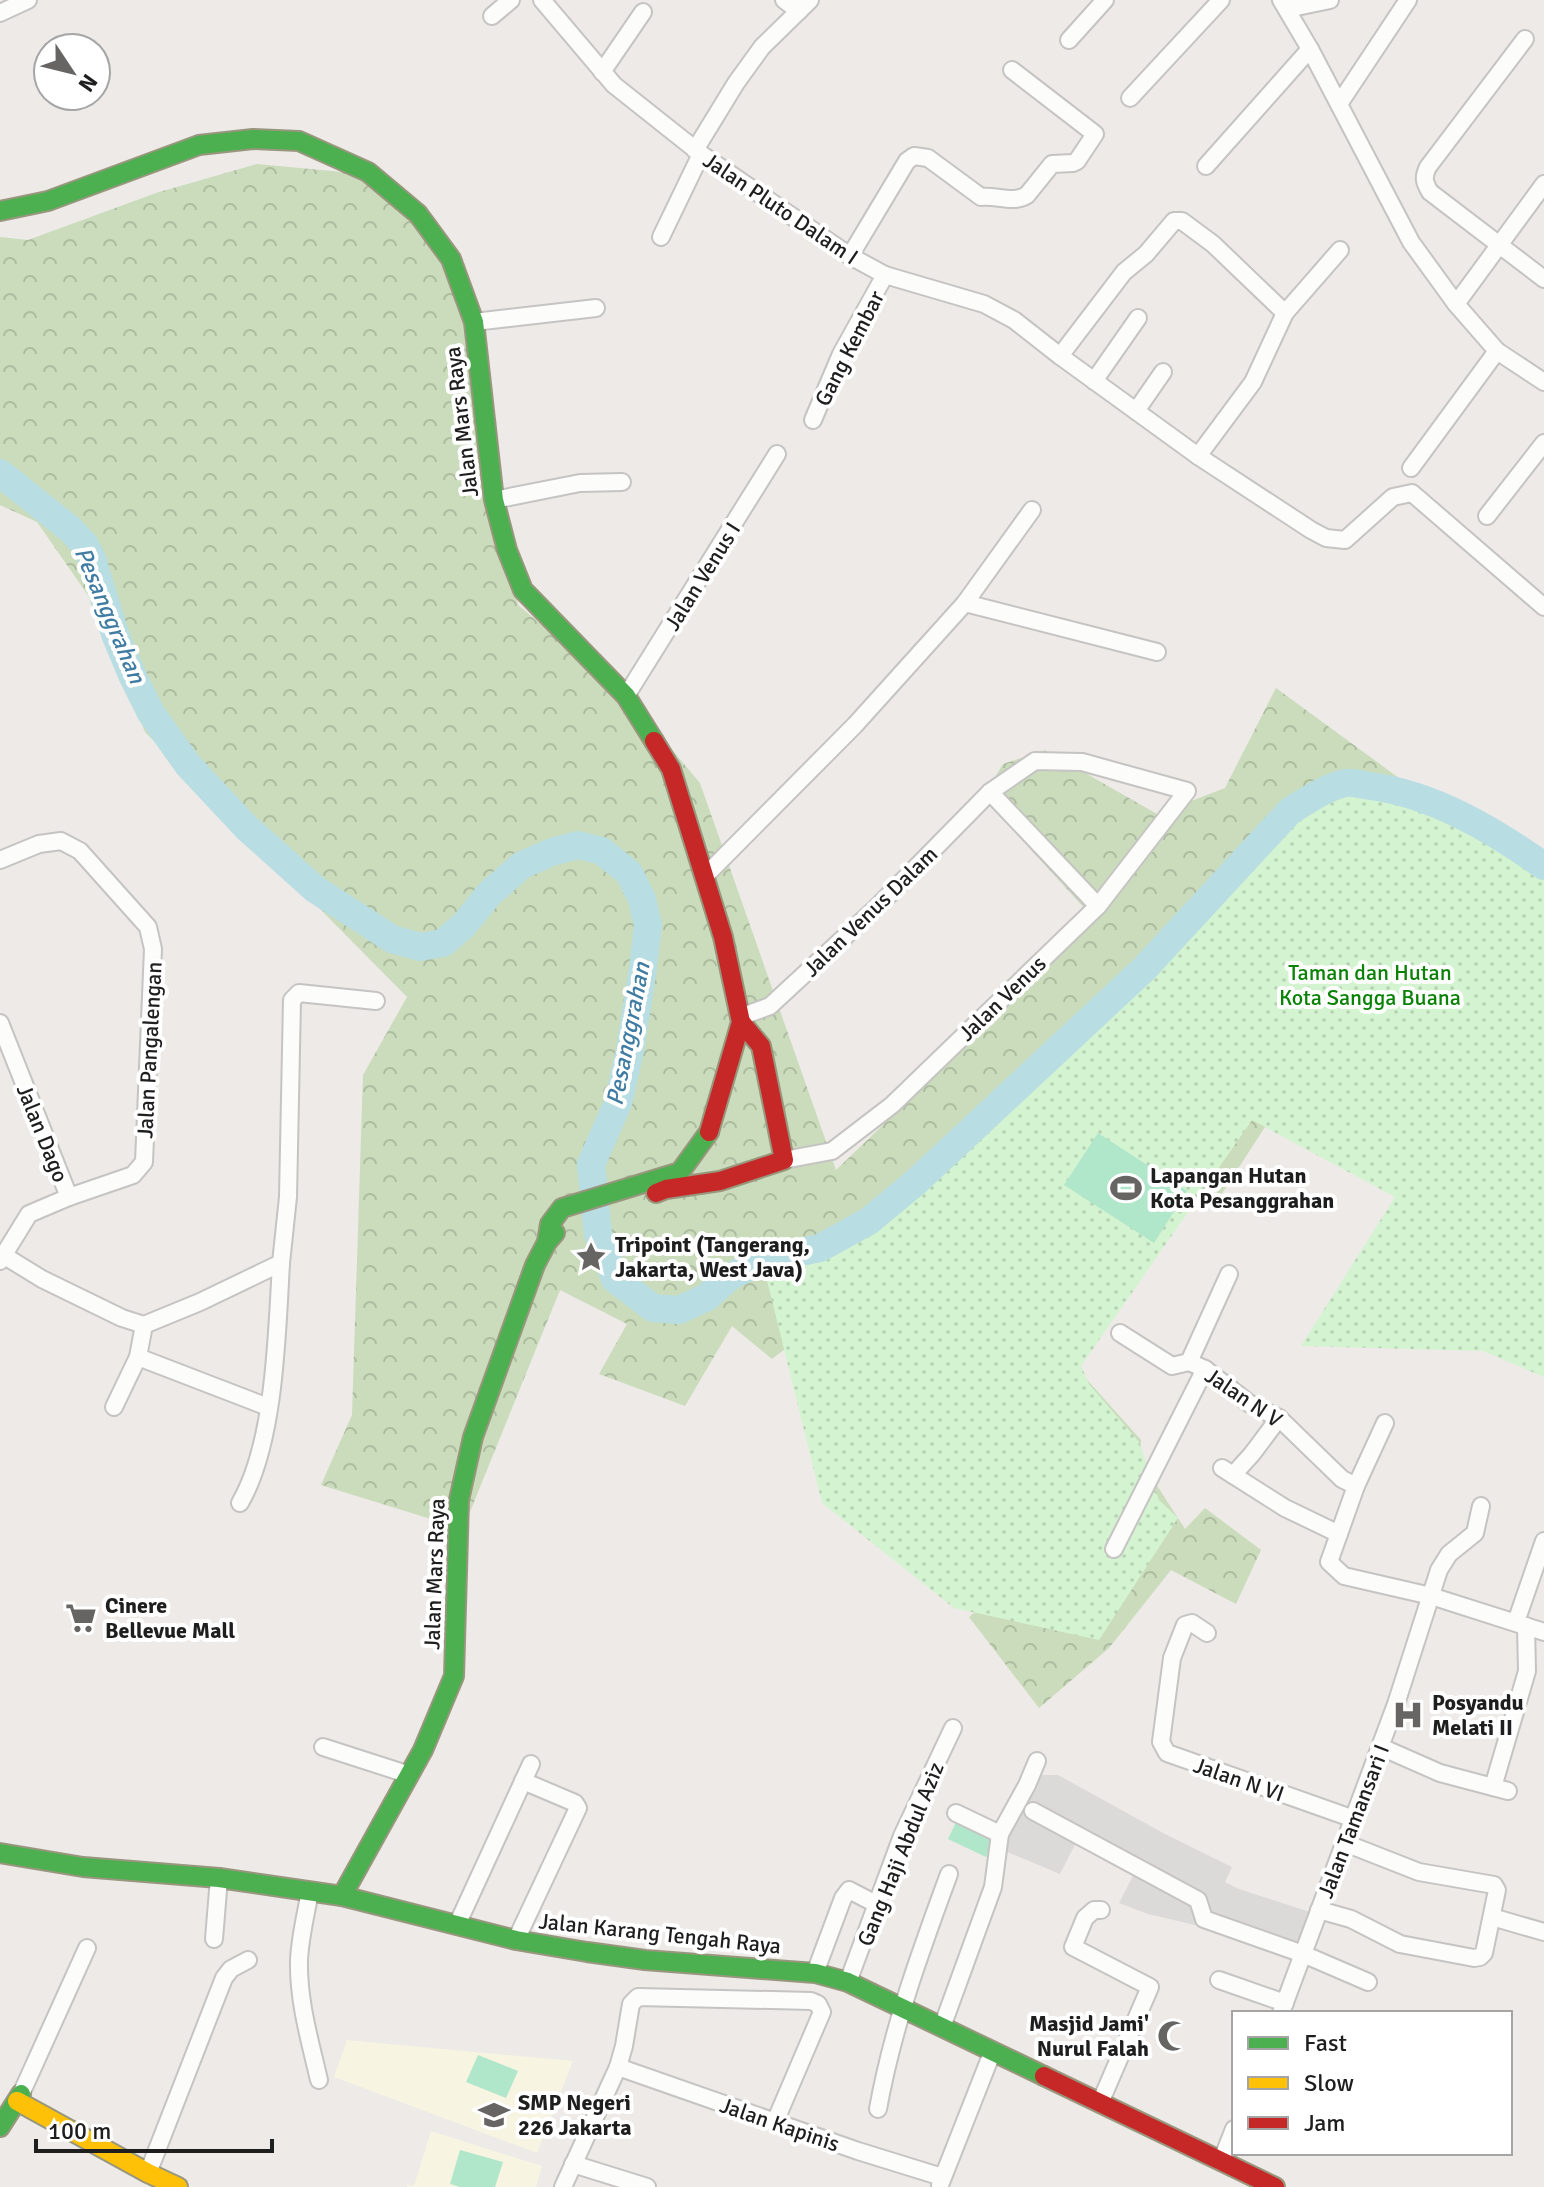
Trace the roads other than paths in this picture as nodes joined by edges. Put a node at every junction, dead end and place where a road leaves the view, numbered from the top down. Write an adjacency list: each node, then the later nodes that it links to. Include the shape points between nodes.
1 (28, 0): 12 (street)
2 (511, 0): 13 (street)
3 (542, 0): 18 (street, Jalan Pluto Dalam I)
4 (784, 0): 9 (street)
5 (1105, 0): 15 (street)
6 (1221, 0): 19 (street)
7 (1330, 0): 10 (street)
8 (1408, 0): 20 (street)
9 (804, 5): 21 (street, via 762,47 736,83)
10 (1284, 5): 16 (street)
11 (643, 12): 18 (street)
12 (0, 13)
13 (492, 16)
14 (1525, 39): 27 (street, via 1424,175 1430,192)
15 (1069, 40)
16 (1310, 49): 20 (street); 22 (street)
17 (1012, 70): 28 (street, via 1095,134 1077,161 1052,164 1024,199 1016,200 981,197 928,158 914,156)
18 (602, 72): 21 (street, Jalan Pluto Dalam I)
19 (1130, 98)
20 (1339, 104): 31 (street, via 1411,242)
21 (698, 152): 25 (street); 28 (street, Jalan Pluto Dalam I)
22 (1206, 166)
23 (1544, 184): 27 (street)
24 (0, 211): 35 (street, Jalan Mars Raya, via 48,201 199,145 299,141 368,172 418,214 451,259)
25 (661, 237)
26 (1340, 250): 33 (street)
27 (1495, 250): 30 (street); 31 (street)
28 (850, 256): 29 (street, Jalan Pluto Dalam I)
29 (885, 275): 37 (street, Jalan Pluto Dalam I, via 984,304); 42 (street, Gang Kembar, via 841,354)
30 (1544, 279)
31 (1460, 298): 36 (street)
32 (596, 308): 35 (street)
33 (1285, 313): 37 (street, via 1213,244 1182,221 1174,221 1124,272); 45 (street, via 1253,382)
34 (1138, 318): 39 (street)
35 (474, 322): 48 (street, Jalan Mars Raya)
36 (1497, 351): 40 (street); 46 (street)
37 (1060, 356): 39 (street, Jalan Pluto Dalam I)
38 (1163, 372): 41 (street)
39 (1094, 381): 41 (street, Jalan Pluto Dalam I)
40 (1544, 382)
41 (1136, 411): 45 (street, Jalan Pluto Dalam I)
42 (813, 420)
43 (1544, 443): 50 (street)
44 (777, 454): 54 (street, Jalan Venus I)
45 (1198, 456): 52 (street, Jalan Pluto Dalam I, via 1326,538 1345,540 1393,497 1412,493)
46 (1411, 468)
47 (622, 482): 48 (street, via 580,483)
48 (494, 500): 54 (street, Jalan Mars Raya, via 523,590)
49 (1032, 510): 51 (street)
50 (1487, 516)
51 (965, 603): 53 (street); 58 (street, via 855,725)
52 (1544, 607)
53 (1157, 652)
54 (626, 696): 58 (street, Jalan Mars Raya, via 671,769)
55 (1187, 791): 56 (street, Jalan Venus Dalam, via 1082,762 1035,761); 59 (street, Jalan Venus)
56 (990, 792): 59 (street); 61 (street, Jalan Venus Dalam, via 770,1006)
57 (0, 860): 64 (street, Jalan Pangalengan, via 61,841 80,851 148,927 153,949 144,1162 133,1175)
58 (704, 877): 61 (street, Jalan Mars Raya)
59 (1098, 906): 63 (street, Jalan Venus, via 892,1105 832,1151)
60 (376, 1001): 67 (street, via 299,993 292,1000 288,1197)
61 (741, 1020): 63 (street, Jalan Mars Raya, via 761,1046); 65 (street, Jalan Mars Raya, via 707,1136 680,1172)
62 (0, 1023): 64 (street, Jalan Dago)
63 (784, 1160): 65 (street, Jalan Mars Raya, via 720,1181)
64 (69, 1197): 66 (street, Jalan Pangalengan, via 29,1214)
65 (620, 1199): 93 (street, Jalan Mars Raya, via 564,1215 535,1265 473,1437 459,1500 454,1676)
66 (1, 1258): 69 (street)
67 (281, 1263): 69 (street); 75 (street)
68 (1229, 1274): 72 (street)
69 (144, 1325): 71 (street)
70 (1120, 1333): 72 (street, Jalan N V, via 1172,1366)
71 (138, 1357): 74 (street); 75 (street)
72 (1189, 1362): 73 (street, Jalan N V)
73 (1205, 1369): 76 (street, Jalan N V, via 1250,1404); 83 (street)
74 (114, 1407)
75 (268, 1407): 79 (street, via 261,1451)
76 (1279, 1418): 78 (street, Jalan N V, via 1342,1479); 81 (street, via 1252,1454 1227,1471)
77 (1385, 1423): 78 (street)
78 (1356, 1486): 81 (street)
79 (240, 1503)
80 (1481, 1506): 84 (street, Jalan Tamansari I, via 1475,1533 1449,1554)
81 (1339, 1534): 84 (street, via 1329,1562 1344,1576)
82 (1544, 1541): 85 (street)
83 (1114, 1549)
84 (1431, 1596): 85 (street); 90 (street, Jalan Tamansari I)
85 (1521, 1624): 86 (street); 90 (street, via 1527,1671 1501,1789 1440,1773)
86 (1544, 1632)
87 (1207, 1633): 97 (street, Jalan N VI, via 1192,1623 1185,1625 1172,1658 1161,1742 1167,1753)
88 (953, 1728): 105 (street, Gang Haji Abdul Aziz, via 902,1836)
89 (323, 1747): 93 (street)
90 (1381, 1747): 97 (street, Jalan Tamansari I)
91 (1037, 1761): 98 (street)
92 (531, 1764): 94 (street)
93 (410, 1775): 103 (street, Jalan Mars Raya)
94 (523, 1781): 109 (street); 112 (street, via 578,1808)
95 (1033, 1811): 114 (street, via 1198,1900 1204,1919)
96 (956, 1813): 98 (street)
97 (1354, 1819): 99 (street, Jalan Tamansari I)
98 (1000, 1834): 122 (street, via 993,1887)
99 (1345, 1843): 107 (street, Jalan Tamansari I); 108 (street, via 1419,1872 1494,1885)
100 (0, 1853): 102 (street, Jalan Karang Tengah Raya, via 83,1867)
101 (949, 1874): 120 (street)
102 (219, 1878): 104 (street, Jalan Karang Tengah Raya); 111 (street)
103 (347, 1887): 104 (street, Jalan Karang Tengah Raya); 109 (street, Jalan Karang Tengah Raya, via 377,1905)
104 (310, 1891): 125 (street, via 299,1960 305,2021)
105 (878, 1905): 116 (street, via 849,1890); 118 (street, Gang Haji Abdul Aziz)
106 (1101, 1910): 127 (street, via 1085,1918 1073,1947 1150,1987)
107 (1319, 1910): 108 (street, via 1351,1919 1400,1944 1474,1958 1484,1953); 114 (street, Jalan Tamansari I)
108 (1492, 1917): 110 (street)
109 (457, 1925): 112 (street, Jalan Karang Tengah Raya)
110 (1544, 1932)
111 (214, 1939)
112 (516, 1940): 116 (street, Jalan Karang Tengah Raya, via 645,1960)
113 (87, 1948): 126 (street)
114 (1303, 1954): 119 (street); 121 (street, Jalan Tamansari I)
115 (248, 1960): 134 (street, via 224,1978)
116 (815, 1973): 118 (street, Jalan Karang Tengah Raya)
117 (1219, 1980): 121 (street, Jalan Tamansari I)
118 (848, 1982): 120 (street, Jalan Karang Tengah Raya)
119 (1368, 1982)
120 (903, 2007): 122 (street, Jalan Karang Tengah Raya); 128 (street)
121 (1283, 2008)
122 (942, 2027): 123 (street, Jalan Karang Tengah Raya)
123 (992, 2053): 127 (street, Jalan Karang Tengah Raya); 135 (street)
124 (618, 2067): 129 (street, Jalan Kapinis); 129 (street, via 631,2004 638,1997 811,2001 822,2012); 133 (street)
125 (319, 2080)
126 (13, 2096): 130 (street); 134 (street)
127 (1100, 2103): 132 (street, Jalan Karang Tengah Raya)
128 (878, 2109)
129 (775, 2122): 135 (street, Jalan Kapinis)
130 (0, 2127)
131 (1232, 2134): 132 (street)
132 (1221, 2162): 138 (street, Jalan Karang Tengah Raya)
133 (573, 2164): 136 (street); 137 (street)
134 (163, 2182)
135 (941, 2182)
136 (563, 2187)
137 (647, 2187)
138 (1275, 2187)

